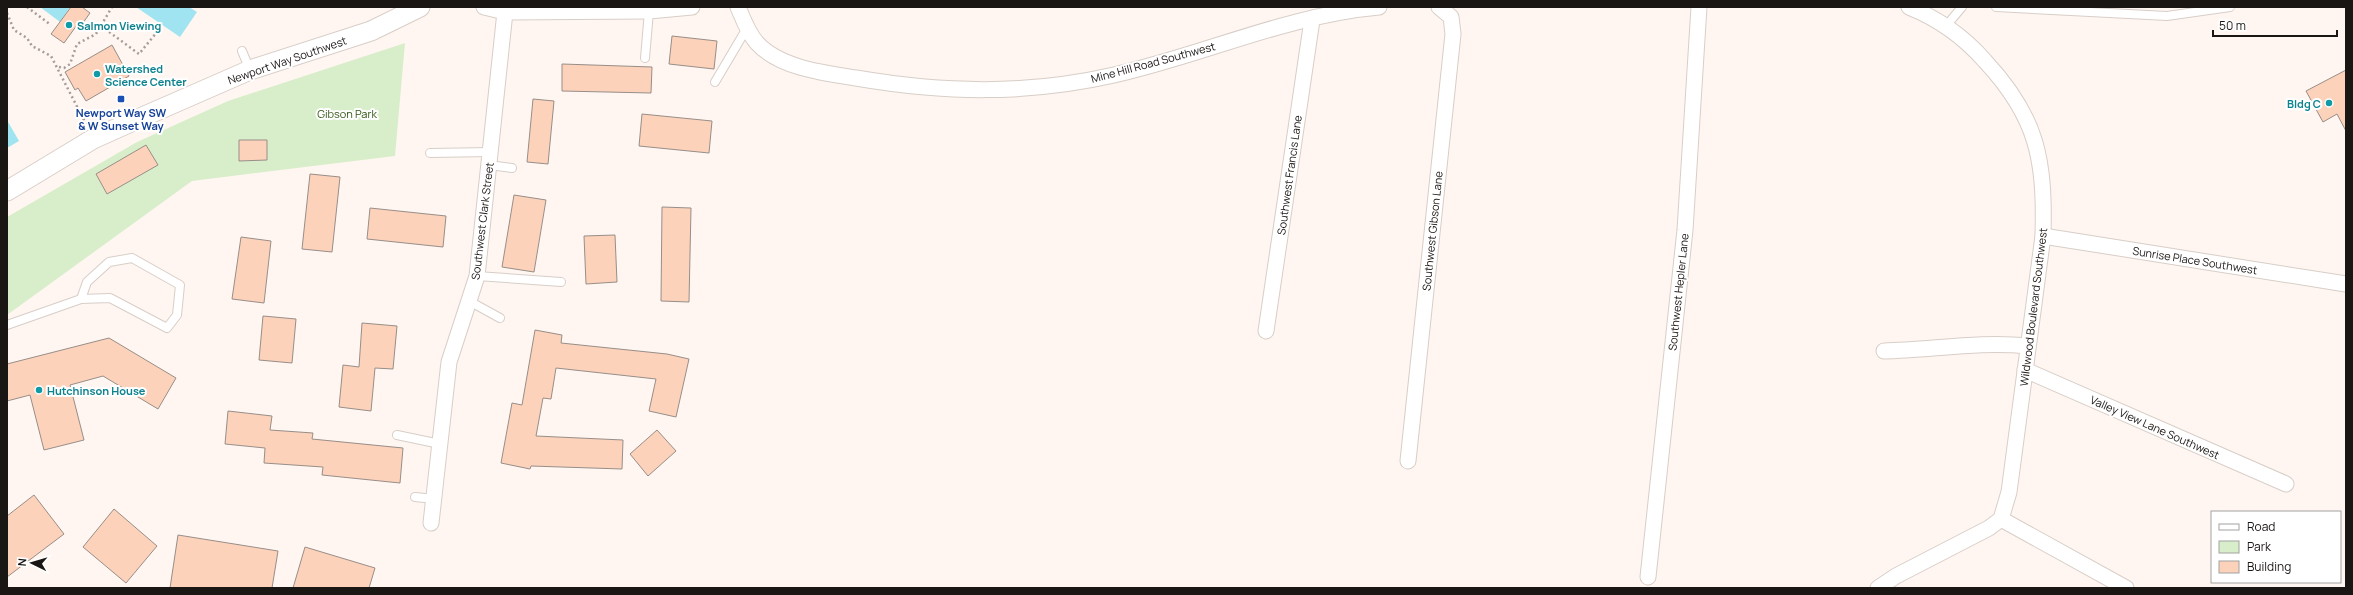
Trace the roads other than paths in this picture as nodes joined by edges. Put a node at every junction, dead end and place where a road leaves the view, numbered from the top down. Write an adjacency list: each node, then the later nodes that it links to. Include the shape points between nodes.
1 (420, 7): 19 (street, Newport Way Southwest, via 371,31)
2 (484, 7): 13 (street)
3 (692, 7): 12 (street)
4 (738, 7): 16 (street, Mine Hill Road Southwest)
5 (1379, 7): 14 (street, Mine Hill Road Southwest, via 1335,13)
6 (1439, 7): 39 (street, Southwest Gibson Lane, via 1450,17 1453,34)
7 (1699, 7): 45 (street, Southwest Hepler Lane, via 1684,238)
8 (1909, 7): 15 (street, Wildwood Boulevard Southwest)
9 (1962, 7): 15 (lane)
10 (1996, 7): 11 (lane, via 2167,16)
11 (2230, 7)
12 (649, 11): 13 (street); 18 (lane)
13 (505, 12): 22 (street, Southwest Clark Street)
14 (1312, 20): 16 (street, Mine Hill Road Southwest, via 1248,35 1115,75 1072,83 998,91 956,90 826,73 771,54 757,43); 33 (street, Southwest Francis Lane)
15 (1946, 26): 25 (street, Wildwood Boulevard Southwest, via 1967,41 2006,83 2022,108 2039,155 2044,193)
16 (747, 28): 20 (lane)
17 (242, 51): 19 (lane)
18 (645, 58)
19 (250, 70): 24 (street, Newport Way Southwest, via 93,139)
20 (715, 82)
21 (430, 152): 22 (lane)
22 (489, 158): 23 (lane); 26 (street, Southwest Clark Street)
23 (512, 168)
24 (7, 192)
25 (2043, 236): 28 (street, Sunrise Place Southwest); 34 (street, Wildwood Boulevard Southwest)
26 (477, 276): 27 (lane); 30 (street, Southwest Clark Street)
27 (561, 282)
28 (2346, 284)
29 (81, 299): 29 (lane, via 86,282 109,262 132,258 180,285 177,315 166,328 110,298); 32 (lane)
30 (469, 301): 31 (lane); 38 (street, Southwest Clark Street, via 449,362)
31 (500, 318)
32 (7, 325)
33 (1266, 331)
34 (2028, 346): 35 (street, via 1983,343); 36 (street, Wildwood Boulevard Southwest)
35 (1884, 351)
36 (2025, 370): 40 (street, Valley View Lane Southwest); 43 (street, Wildwood Boulevard Southwest, via 2009,492)
37 (397, 435): 38 (lane)
38 (440, 444): 42 (street, Southwest Clark Street)
39 (1408, 461)
40 (2286, 484)
41 (415, 497): 42 (lane)
42 (434, 499): 44 (street, Southwest Clark Street)
43 (2001, 519): 46 (street); 47 (street)
44 (431, 523)
45 (1648, 577)
46 (1878, 588)
47 (2126, 588)

